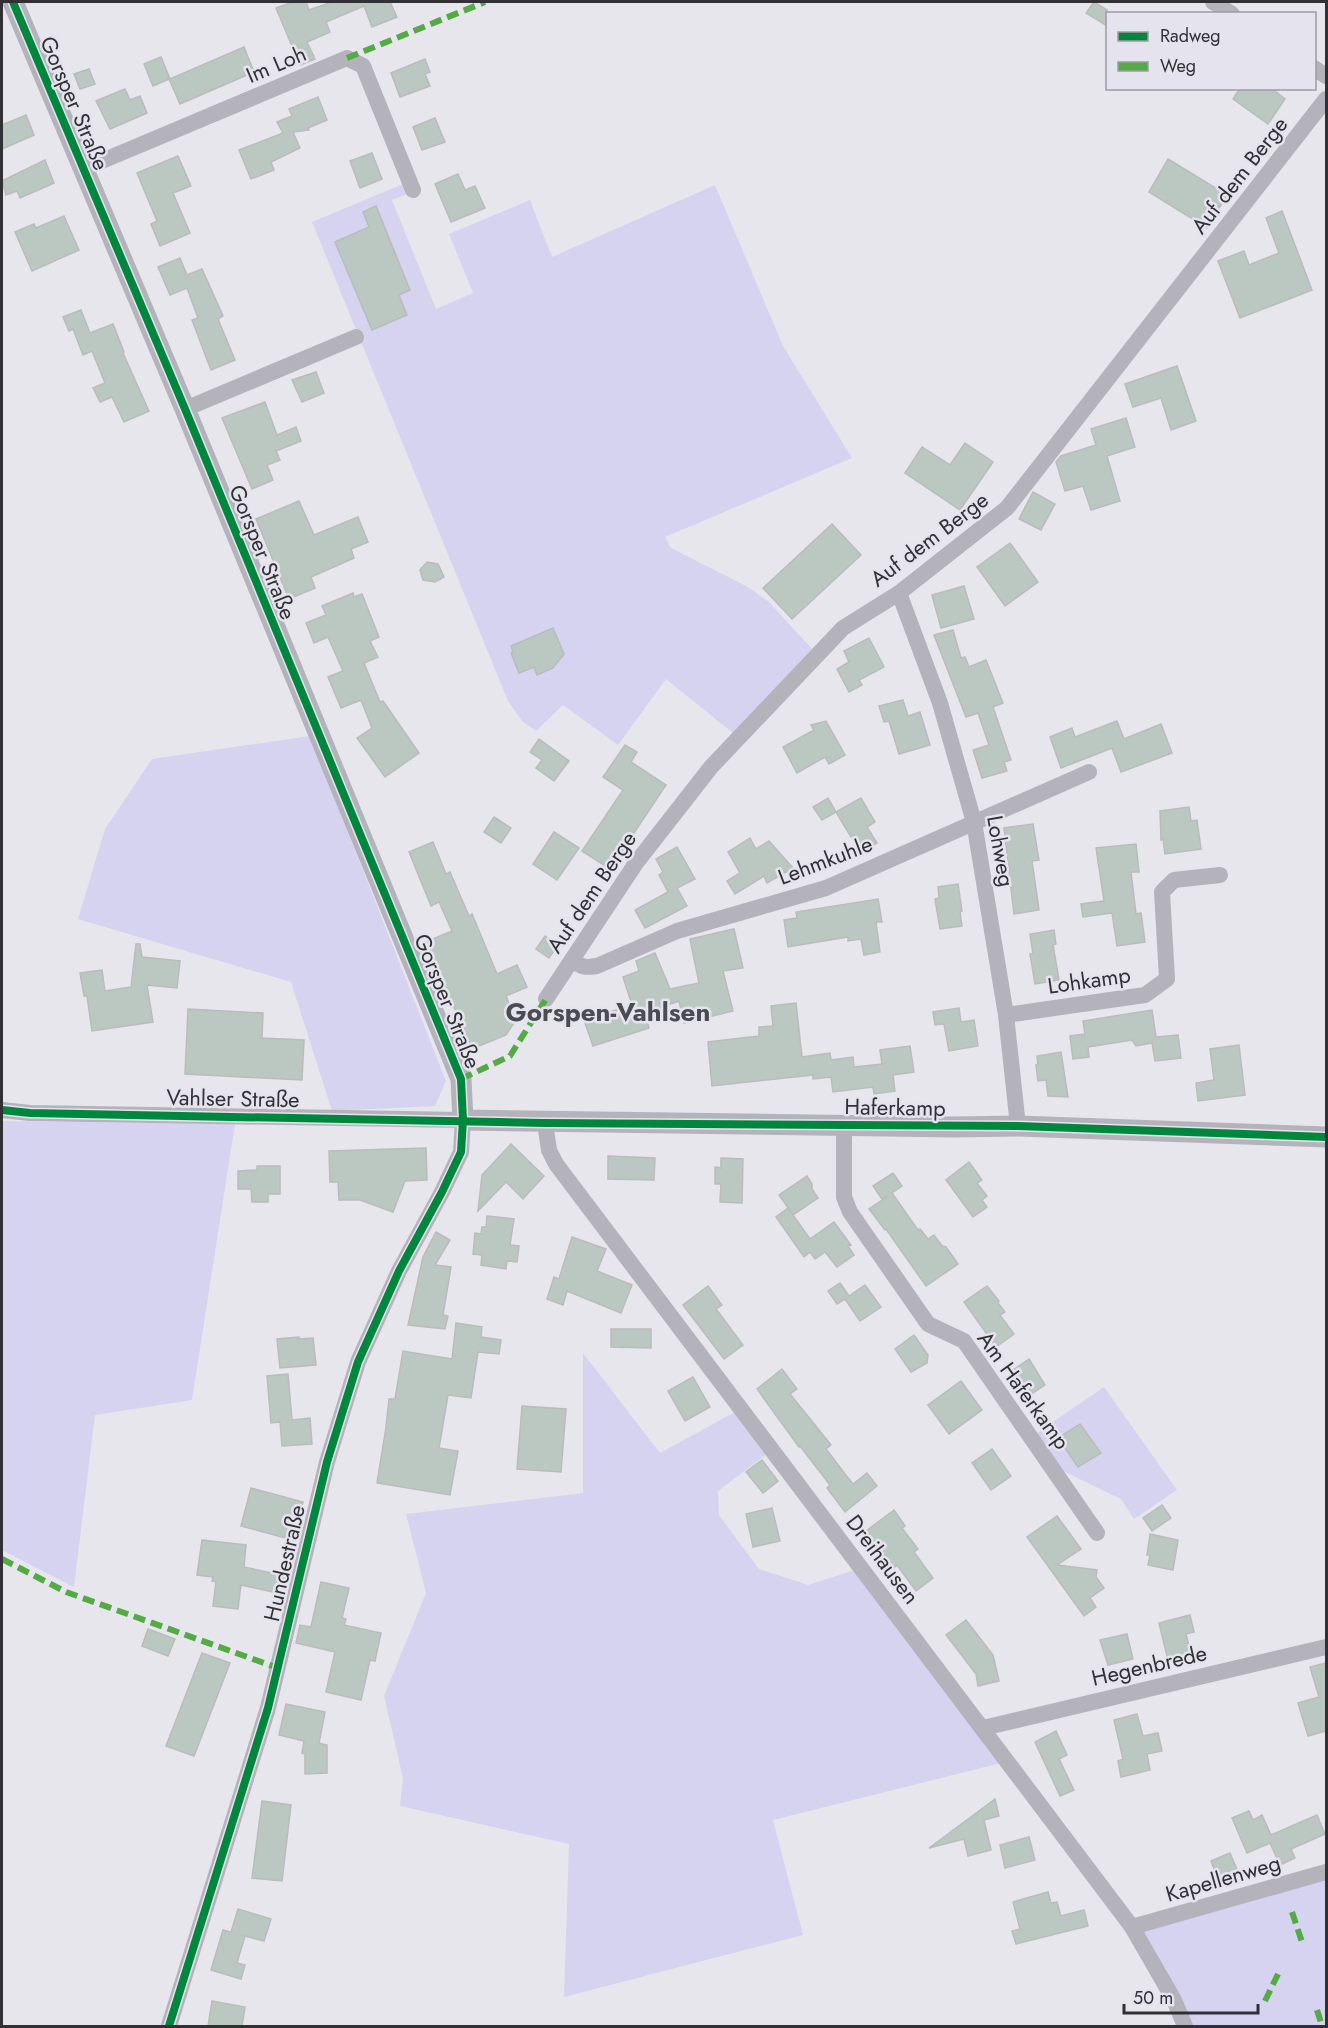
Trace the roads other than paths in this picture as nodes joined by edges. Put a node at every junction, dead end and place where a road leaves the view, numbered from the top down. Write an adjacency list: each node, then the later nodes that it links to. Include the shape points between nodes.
1 (13, 2): 5 (street, Gorsper Straße)
2 (1213, 2): 3 (street)
3 (1229, 12)
4 (1326, 99): 9 (street, Auf dem Berge, via 1007,508)
5 (83, 168): 6 (street, Im Loh, via 347,58 363,66); 8 (street, Gorsper Straße)
6 (413, 190)
7 (356, 337): 8 (street)
8 (185, 409): 17 (street, Gorsper Straße, via 461,1079)
9 (899, 593): 11 (street, Lohweg, via 940,703); 13 (street, Auf dem Berge, via 843,628 711,767 636,862)
10 (1089, 772): 11 (street, Lehmkuhle)
11 (974, 822): 13 (street, Lehmkuhle, via 826,888 678,932 597,966 587,968); 15 (street, Lohweg)
12 (1220, 875): 15 (street, Lohkamp, via 1174,880 1162,892 1167,979 1145,995)
13 (572, 960): 14 (street, Auf dem Berge)
14 (546, 999)
15 (1006, 1015): 20 (street, Lohweg)
16 (2, 1110): 17 (street, Vahlser Straße)
17 (463, 1120): 18 (street, Haferkamp); 27 (street, Hundestraße, via 461,1152 399,1271 358,1362 327,1462 268,1708)
18 (545, 1123): 19 (street, Haferkamp); 24 (street, Dreihausen, via 549,1150 556,1164)
19 (844, 1124): 20 (street, Haferkamp); 22 (street, Am Haferkamp, via 844,1197 850,1212 928,1324 964,1341)
20 (1018, 1126): 21 (street, Haferkamp)
21 (1326, 1137)
22 (1097, 1533)
23 (1326, 1647): 24 (street, Hegenbrede)
24 (983, 1728): 26 (street, Dreihausen)
25 (1326, 1872): 26 (street, Kapellenweg)
26 (1132, 1927): 28 (street, Dreihausen)
27 (169, 2026)
28 (1185, 2026)

